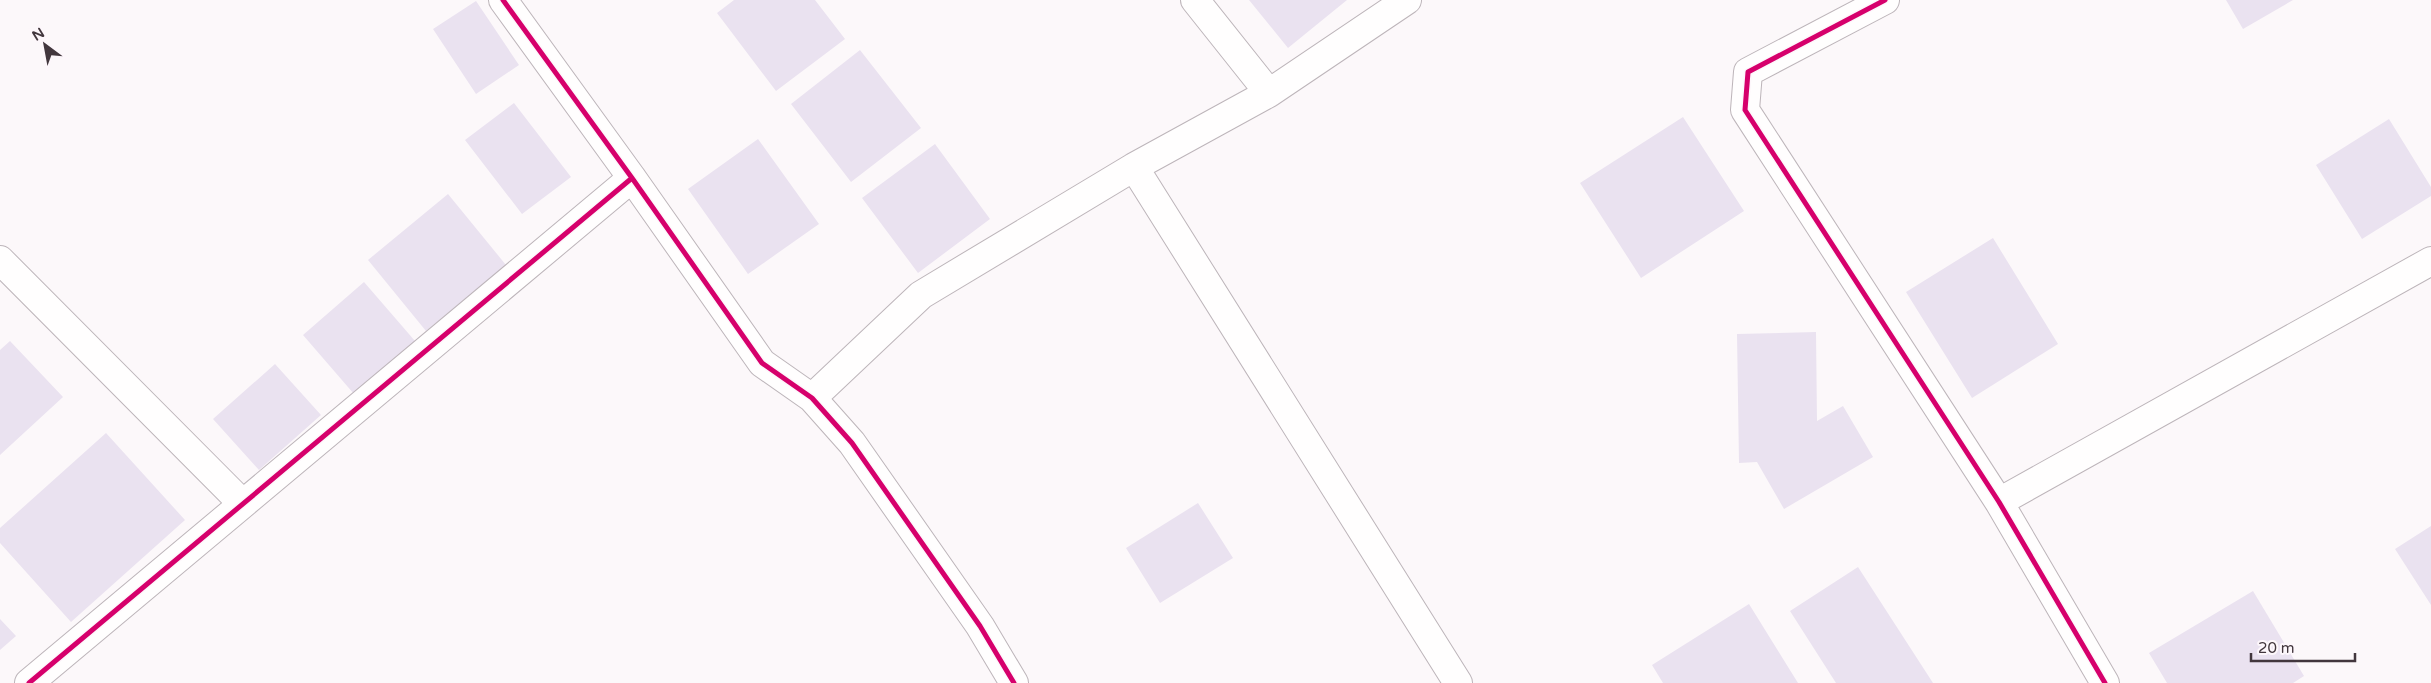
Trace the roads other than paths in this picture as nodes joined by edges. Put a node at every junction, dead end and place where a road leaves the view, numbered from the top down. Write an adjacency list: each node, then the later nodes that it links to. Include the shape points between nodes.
1 (503, 0): 7 (street)
2 (1195, 0): 5 (street)
3 (1408, 0): 5 (street)
4 (1885, 0): 12 (street, via 1748,72 1746,110)
5 (1268, 93): 6 (street)
6 (1134, 167): 10 (street, via 921,295); 15 (street)
7 (632, 178): 10 (street, via 762,363); 11 (street)
8 (0, 260): 11 (street)
9 (2431, 261): 12 (street)
10 (812, 398): 14 (street, via 852,443 980,626)
11 (242, 502): 13 (street)
12 (1999, 502): 16 (street)
13 (29, 683)
14 (1014, 683)
15 (1458, 683)
16 (2105, 683)

